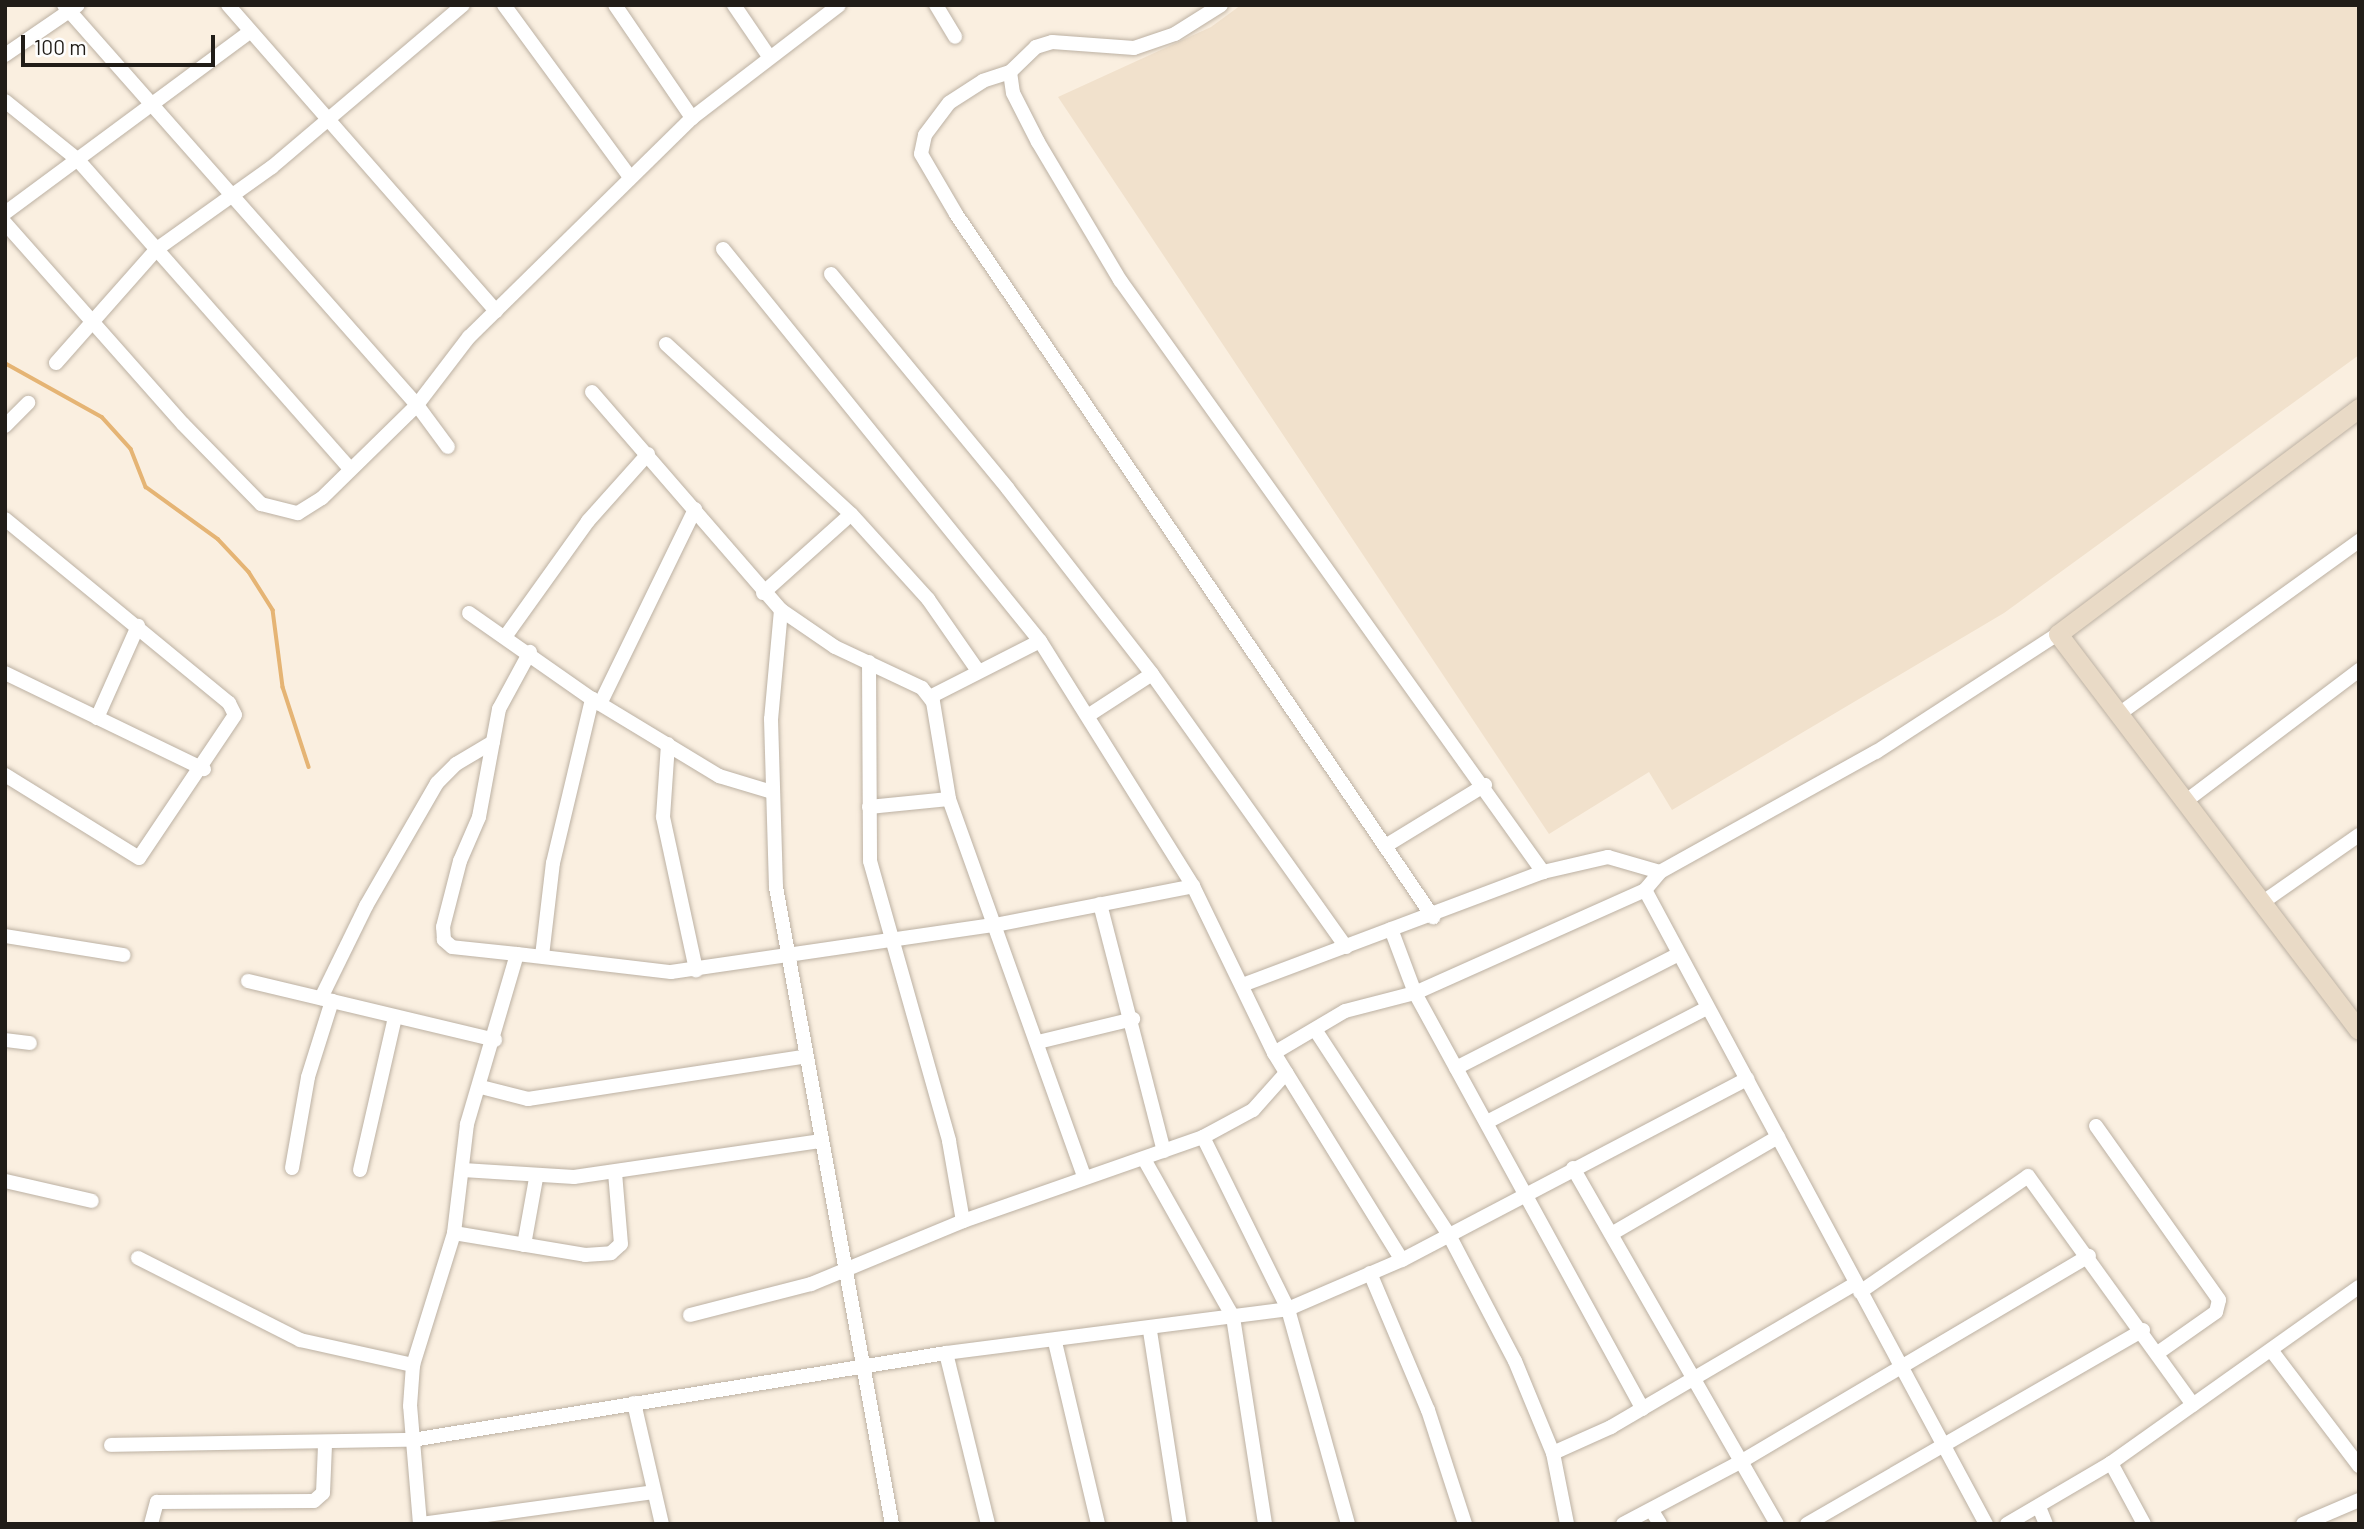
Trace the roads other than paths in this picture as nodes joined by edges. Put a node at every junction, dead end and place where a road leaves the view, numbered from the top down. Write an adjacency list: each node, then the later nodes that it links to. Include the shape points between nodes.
1 (228, 5): 10 (street)
2 (463, 5): 18 (street)
3 (504, 5): 20 (street)
4 (615, 5): 17 (street)
5 (734, 5): 13 (street)
6 (839, 5): 13 (street)
7 (936, 5): 11 (street)
8 (1221, 5): 14 (street, via 1175,34 1134,48 1044,44)
9 (70, 7): 12 (street); 16 (street)
10 (250, 32): 16 (street); 18 (street)
11 (955, 37)
12 (5, 55)
13 (768, 55): 17 (street)
14 (1010, 72): 65 (street, via 1013,93 1038,142 1120,280); 71 (street, via 963,91 941,112 921,144 929,170)
15 (5, 101): 19 (street)
16 (150, 102): 19 (street); 21 (street)
17 (692, 118): 20 (street)
18 (328, 122): 21 (street); 27 (street)
19 (78, 159): 22 (street); 24 (street)
20 (630, 177): 27 (street)
21 (232, 194): 24 (street); 33 (street)
22 (5, 212)
23 (5, 223): 28 (street)
24 (157, 249): 28 (street); 38 (street)
25 (723, 249): 49 (street)
26 (831, 274): 55 (street)
27 (496, 311): 33 (street, via 448,362)
28 (94, 320): 30 (street); 38 (street, via 183,424 273,511 298,513 309,507)
29 (666, 344): 40 (street)
30 (56, 363)
31 (592, 392): 37 (street)
32 (28, 403): 35 (street)
33 (417, 405): 36 (street); 38 (street)
34 (2359, 408): 47 (street)
35 (5, 426)
36 (448, 447)
37 (648, 454): 39 (street); 48 (street, via 588,521)
38 (349, 468)
39 (695, 509): 43 (street); 57 (street)
40 (851, 514): 43 (street); 53 (street, via 928,599)
41 (5, 519): 46 (street)
42 (2359, 541): 58 (street)
43 (763, 593): 44 (street)
44 (781, 610): 51 (street); 66 (street, via 771,719)
45 (469, 612): 48 (street)
46 (138, 626): 60 (street); 63 (street, via 234,709 236,715)
47 (2057, 634): 58 (street); 73 (street, via 1876,752)
48 (505, 637): 50 (street)
49 (1040, 641): 53 (street); 59 (street)
50 (530, 652): 57 (street); 61 (street, via 505,692)
51 (869, 662): 56 (street); 69 (street)
52 (2359, 670): 68 (street)
53 (978, 671): 56 (street)
54 (5, 673): 60 (street)
55 (1152, 674): 59 (street); 83 (street)
56 (930, 697): 67 (street)
57 (596, 701): 62 (street); 87 (street, via 554,863)
58 (2119, 714): 68 (street)
59 (1089, 715): 74 (street)
60 (97, 718): 63 (street)
61 (493, 742): 84 (street, via 479,817 460,861 444,940 452,947); 93 (street, via 456,764 438,783 366,906)
62 (668, 744): 66 (street, via 726,779); 89 (street, via 663,817)
63 (204, 769): 64 (street, via 139,858)
64 (5, 775)
65 (1485, 785): 71 (street); 72 (street)
66 (772, 792): 85 (street, via 772,847)
67 (949, 799): 69 (street); 79 (street)
68 (2186, 801): 76 (street)
69 (869, 807): 82 (street, via 872,869)
70 (2359, 835): 76 (street)
71 (1387, 845): 78 (street)
72 (1543, 872): 73 (street, via 1608,857); 78 (street)
73 (1660, 872): 75 (street)
74 (1193, 886): 77 (street); 91 (street)
75 (1645, 890): 88 (street); 92 (street)
76 (2263, 902): 97 (street)
77 (1100, 904): 79 (street); 96 (street)
78 (1433, 917): 80 (street)
79 (995, 925): 82 (street); 101 (street)
80 (1391, 929): 83 (street); 92 (street)
81 (5, 936): 86 (street)
82 (891, 940): 85 (street); 126 (street, via 949,1141)
83 (1346, 947): 91 (street)
84 (517, 954): 87 (street); 100 (street)
85 (785, 954): 89 (street); 104 (street)
86 (123, 955)
87 (542, 956): 89 (street, via 619,969)
88 (1675, 956): 94 (street); 105 (street)
89 (696, 970)
90 (248, 981): 93 (street)
91 (1245, 985): 103 (street)
92 (1415, 993): 98 (street, via 1345,1011); 105 (street)
93 (326, 999): 95 (street); 116 (street)
94 (1707, 1008): 107 (street); 109 (street)
95 (396, 1017): 100 (street); 118 (street)
96 (1133, 1019): 101 (street); 114 (street)
97 (2359, 1030)
98 (1316, 1031): 103 (street); 129 (street)
99 (5, 1040): 102 (street)
100 (495, 1041): 108 (street)
101 (1038, 1042): 121 (street)
102 (30, 1043)
103 (1274, 1054): 106 (street)
104 (803, 1057): 108 (street, via 528,1099); 113 (street)
105 (1455, 1068): 109 (street)
106 (1286, 1073): 112 (street, via 1253,1110); 133 (street)
107 (1746, 1079): 111 (street); 117 (street)
108 (481, 1087): 119 (street, via 467,1124)
109 (1487, 1122): 124 (street)
110 (2096, 1126): 145 (street, via 2219,1300 2216,1312)
111 (1777, 1137): 128 (street); 136 (street)
112 (1203, 1138): 114 (street); 138 (street)
113 (821, 1141): 120 (street); 134 (street)
114 (1164, 1152): 115 (street)
115 (1144, 1159): 121 (street); 140 (street)
116 (292, 1168)
117 (1573, 1168): 124 (street); 128 (street)
118 (360, 1170)
119 (463, 1170): 122 (street); 127 (street)
120 (615, 1172): 122 (street); 130 (street, via 618,1248 594,1256)
121 (1084, 1177): 126 (street)
122 (536, 1178): 130 (street)
123 (5, 1181): 125 (street)
124 (1527, 1192): 129 (street); 153 (street)
125 (92, 1201)
126 (964, 1221): 134 (street)
127 (454, 1233): 130 (street); 148 (street)
128 (1613, 1233): 150 (street)
129 (1449, 1235): 133 (street); 158 (street, via 1515,1361)
130 (524, 1245)
131 (2089, 1256): 136 (street, via 2032,1178 2023,1177); 141 (street); 147 (street)
132 (138, 1258): 148 (street, via 300,1340)
133 (1402, 1260): 135 (street)
134 (842, 1271): 139 (street); 149 (street)
135 (1370, 1273): 138 (street); 175 (street, via 1427,1410)
136 (1858, 1288): 147 (street); 150 (street)
137 (2358, 1288): 144 (street)
138 (1288, 1309): 140 (street); 174 (street)
139 (690, 1315)
140 (1233, 1317): 142 (street); 173 (street)
141 (2143, 1330): 145 (street); 157 (street)
142 (1150, 1331): 143 (street); 172 (street)
143 (1055, 1342): 146 (street); 171 (street)
144 (2271, 1350): 152 (street); 161 (street)
145 (2159, 1352): 152 (street)
146 (946, 1353): 149 (street); 170 (street)
147 (1901, 1364): 157 (street); 159 (street)
148 (413, 1365): 154 (street)
149 (865, 1366): 151 (street); 169 (street)
150 (1696, 1377): 153 (street); 159 (street)
151 (634, 1402): 154 (street); 162 (street)
152 (2193, 1405): 160 (street)
153 (1643, 1409): 158 (street)
154 (412, 1440): 156 (street); 167 (street)
155 (111, 1445): 156 (street)
156 (325, 1445): 166 (street, via 323,1493 314,1501 157,1502)
157 (1945, 1446): 179 (street); 180 (street)
158 (1553, 1452): 176 (street)
159 (1741, 1461): 165 (street); 178 (street)
160 (2111, 1463): 164 (street); 183 (street)
161 (2359, 1466)
162 (654, 1492): 167 (street); 168 (street)
163 (2359, 1500): 184 (street)
164 (2039, 1507): 181 (street); 182 (street)
165 (1656, 1517): 177 (street)
166 (151, 1524)
167 (421, 1524)
168 (662, 1524)
169 (892, 1524)
170 (988, 1524)
171 (1098, 1524)
172 (1180, 1524)
173 (1265, 1524)
174 (1349, 1524)
175 (1465, 1524)
176 (1567, 1524)
177 (1623, 1524)
178 (1777, 1524)
179 (1807, 1524)
180 (1986, 1524)
181 (2007, 1524)
182 (2046, 1524)
183 (2144, 1524)
184 (2303, 1524)

